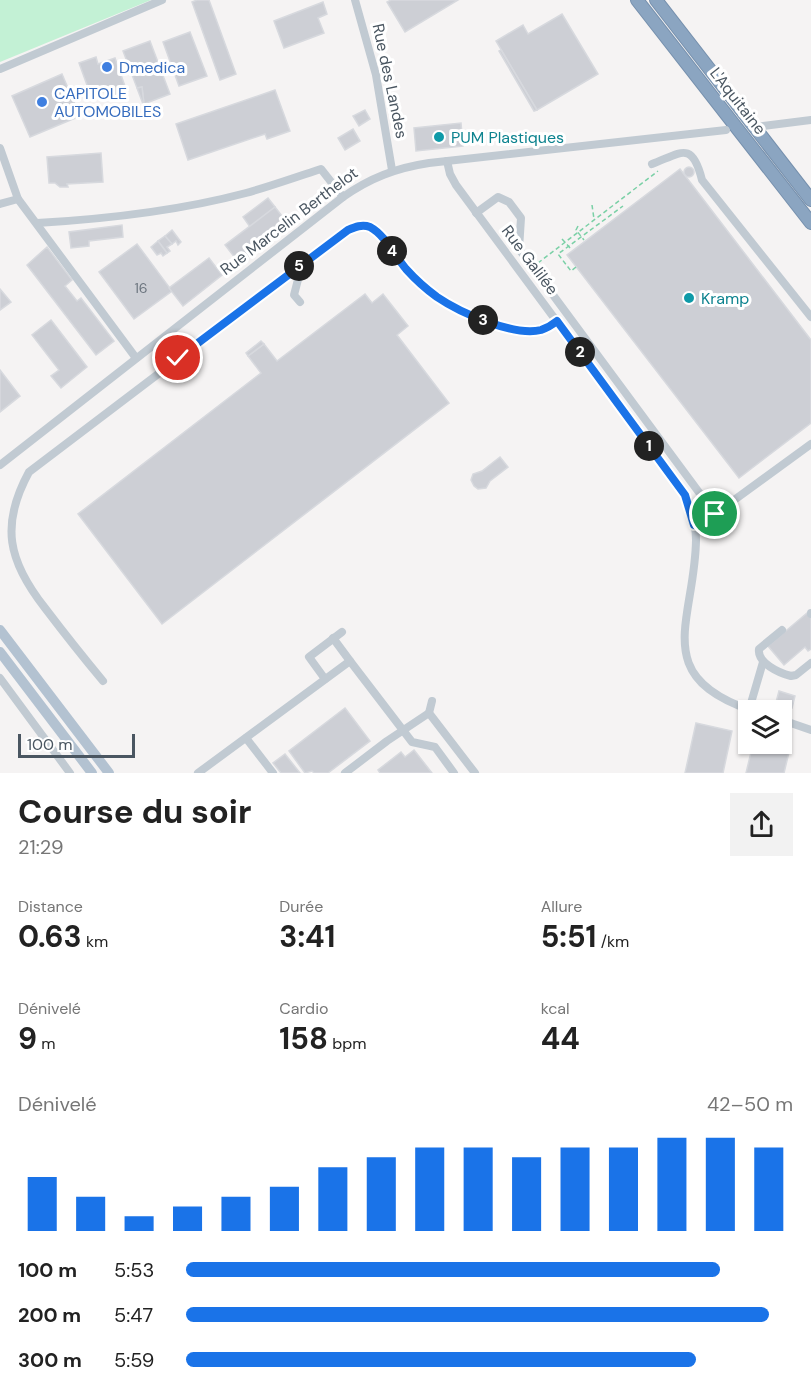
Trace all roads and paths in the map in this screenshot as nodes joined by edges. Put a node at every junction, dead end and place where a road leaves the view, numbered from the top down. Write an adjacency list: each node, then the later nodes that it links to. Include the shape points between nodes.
1 (162, 0): 5 (street)
2 (355, 0): 12 (street, Rue des Landes, via 376,75)
3 (638, 0): 22 (highway, L'Aquitaine)
4 (656, 0): 15 (highway, L'Aquitaine)
5 (0, 69)
6 (811, 120): 7 (street)
7 (763, 126)
8 (726, 130): 10 (street, Rue Marcelin Berthelot)
9 (0, 148): 14 (street)
10 (447, 161): 12 (street, Rue Marcelin Berthelot); 19 (street, Rue Galilée, via 452,180)
11 (655, 167): 20 (path); 33 (street, via 674,154 689,154 697,159 702,180)
12 (392, 170): 13 (street, Rue Marcelin Berthelot)
13 (343, 197): 21 (street, via 321,169 245,193 165,210); 35 (street, Rue Marcelin Berthelot)
14 (18, 199): 16 (street); 21 (street)
15 (811, 200)
16 (0, 204)
17 (592, 205): 20 (path)
18 (623, 206): 26 (path)
19 (476, 213): 30 (street, via 498,197 509,202 521,218 519,249); 34 (street, Rue Galilée)
20 (594, 220): 24 (path)
21 (37, 223): 35 (street)
22 (811, 223)
23 (578, 226): 24 (path)
24 (578, 232): 26 (path); 27 (path)
25 (562, 238): 27 (path)
26 (583, 238): 28 (path)
27 (566, 242): 28 (path); 30 (path)
28 (570, 248): 31 (path, via 558,254 571,271)
29 (303, 264): 32 (street, via 294,295); 34 (street, via 348,230 367,226 376,231 421,284 462,311 504,327 532,331); 50 (street, via 29,472 5,505 2,534 10,560)
30 (532, 267): 38 (street)
31 (576, 267)
32 (300, 302)
33 (811, 317)
34 (557, 321): 39 (street, Rue Galilée, via 685,495)
35 (136, 358): 37 (street, Rue Marcelin Berthelot)
36 (811, 444): 38 (street)
37 (0, 465)
38 (715, 514): 39 (street)
39 (694, 525): 53 (street, Rue Galilée, via 685,646 698,681 712,694)
40 (0, 630): 62 (main road)
41 (782, 630): 46 (street, via 758,651)
42 (342, 632): 43 (street)
43 (333, 638): 45 (street); 49 (street, via 309,657)
44 (0, 652): 61 (main road)
45 (350, 661): 49 (street); 56 (street)
46 (763, 662): 47 (street, via 791,676); 51 (street)
47 (811, 663)
48 (0, 678): 60 (street)
49 (326, 679): 58 (street)
50 (103, 681)
51 (754, 700)
52 (432, 701): 54 (street)
53 (738, 705)
54 (429, 713): 56 (street); 66 (street)
55 (792, 723): 57 (street)
56 (404, 730): 64 (street, via 385,739); 65 (street, via 412,742 435,747)
57 (811, 730)
58 (246, 738): 59 (street); 63 (street)
59 (200, 772)
60 (70, 773)
61 (92, 773)
62 (109, 773)
63 (273, 773)
64 (347, 773)
65 (454, 773)
66 (475, 773)

